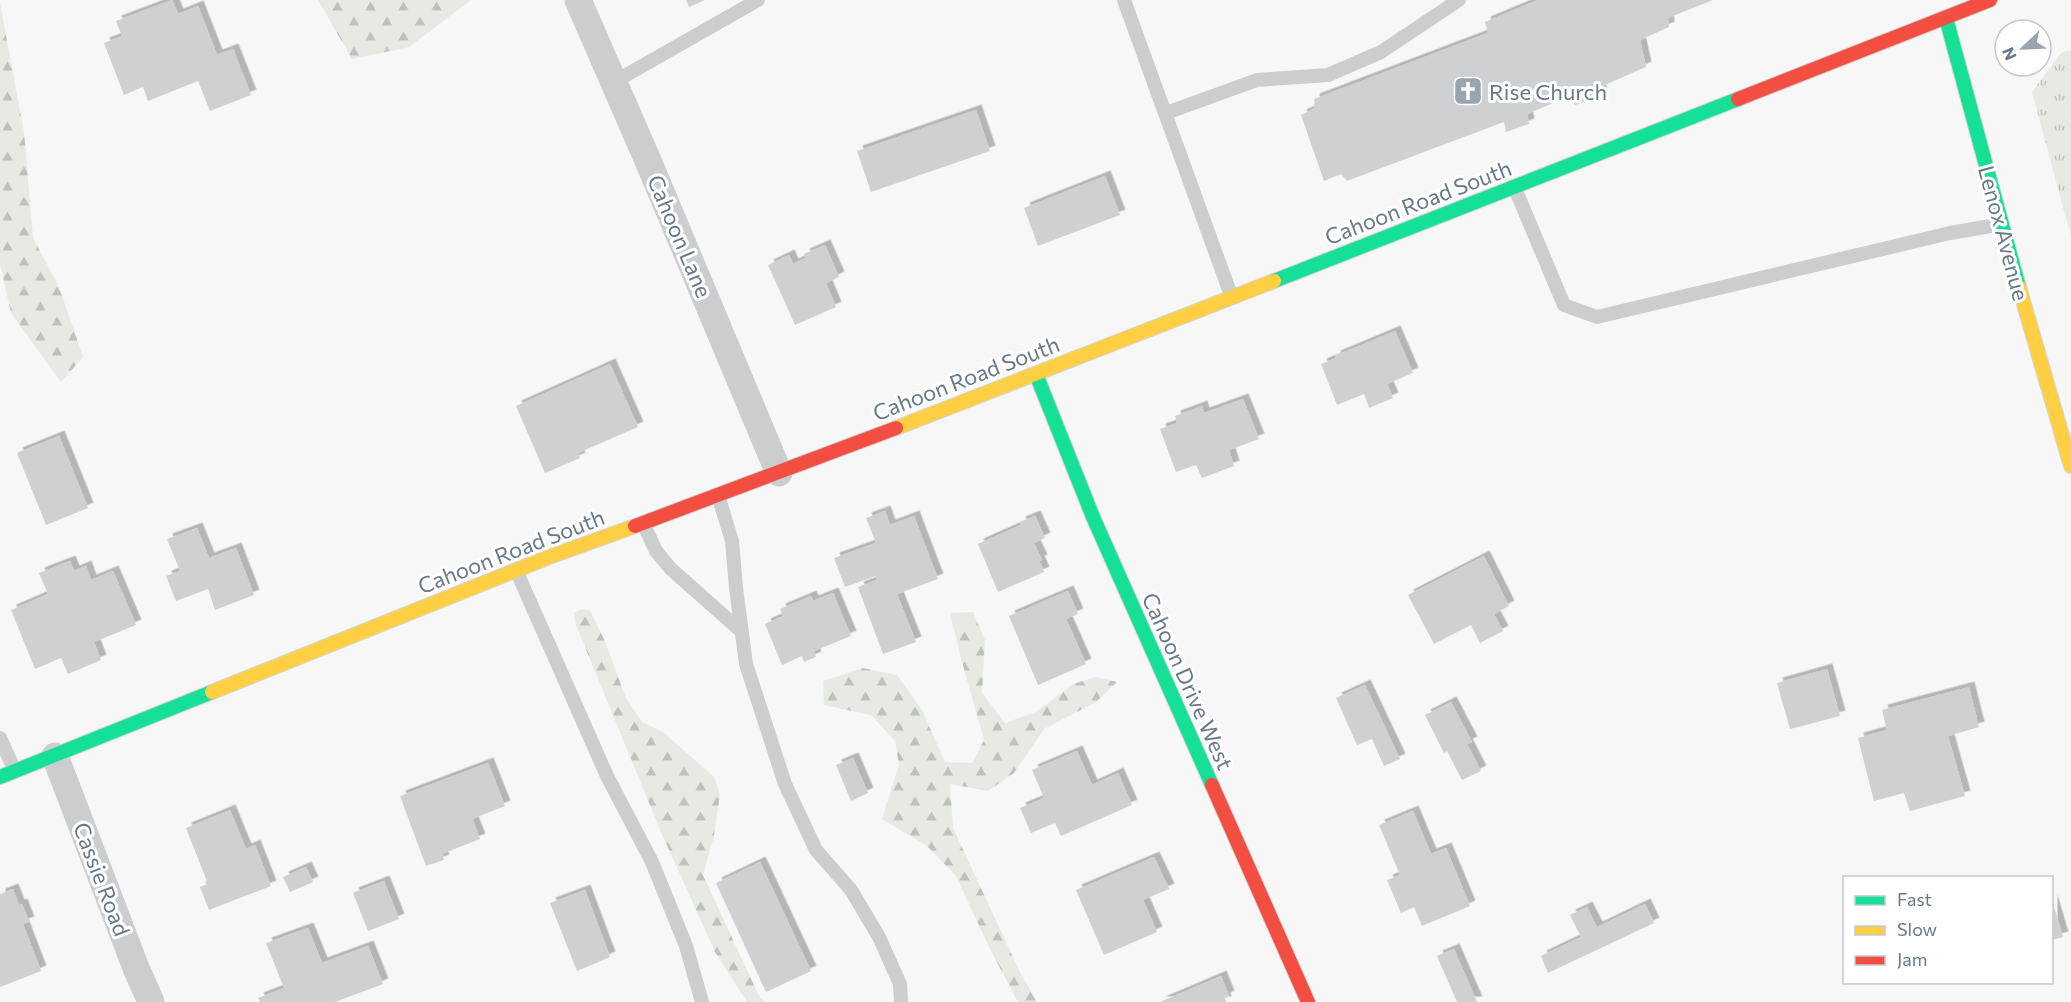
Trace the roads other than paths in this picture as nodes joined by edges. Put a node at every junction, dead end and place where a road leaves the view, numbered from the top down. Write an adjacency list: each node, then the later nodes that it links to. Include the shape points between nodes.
1 (578, 0): 7 (street, Cahoon Lane)
2 (758, 0): 7 (lane)
3 (1124, 0): 8 (lane)
4 (1458, 0): 8 (lane, via 1381,52 1328,75 1257,80)
5 (1990, 0): 6 (main road, Cahoon Road South)
6 (1943, 9): 9 (main road, Cahoon Road South); 10 (main road, Lenox Avenue)
7 (614, 82): 15 (street, Cahoon Lane)
8 (1166, 113): 11 (lane)
9 (1515, 186): 10 (lane, via 1564,305 1597,317); 11 (main road, Cahoon Road South)
10 (2002, 224): 13 (main road, Lenox Avenue)
11 (1232, 298): 12 (main road, Cahoon Road South)
12 (1036, 374): 15 (main road, Cahoon Road South); 27 (main road, Cahoon Drive West, via 1093,517)
13 (2066, 430): 14 (main road, Lenox Avenue)
14 (2071, 466)
15 (779, 473): 16 (main road, Cahoon Road South)
16 (718, 495): 17 (main road, Cahoon Road South); 19 (lane, via 732,541)
17 (642, 522): 18 (main road, Cahoon Road South); 19 (lane, via 656,551 671,569)
18 (516, 570): 21 (main road, Cahoon Road South); 25 (lane, via 607,776 652,862 686,945)
19 (741, 631): 26 (lane, via 747,664 785,784 816,850 851,890 879,937 900,984)
20 (0, 738): 22 (lane)
21 (55, 756): 22 (main road, Cahoon Road South); 24 (street, Cassie Road)
22 (15, 771): 23 (main road, Cahoon Road South)
23 (0, 777)
24 (151, 1002)
25 (702, 1002)
26 (901, 1002)
27 (1308, 1002)

